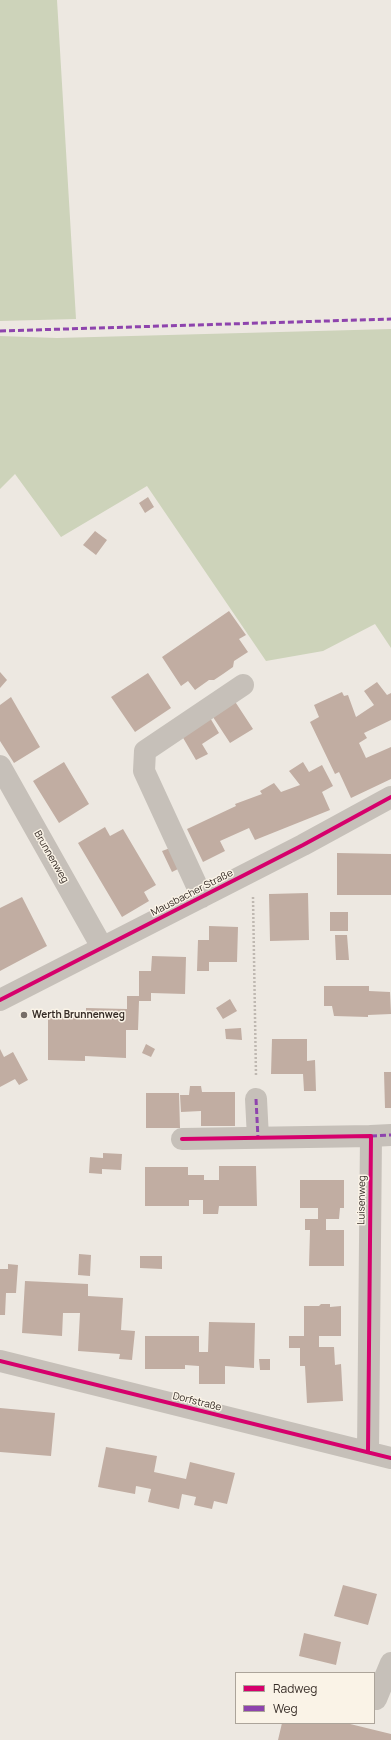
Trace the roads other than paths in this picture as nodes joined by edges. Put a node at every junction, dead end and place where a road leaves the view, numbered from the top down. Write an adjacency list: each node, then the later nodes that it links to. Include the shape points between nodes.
1 (243, 685): 4 (street, Mausbacher Straße, via 145,751 144,771)
2 (0, 766): 5 (street, Brunnenweg)
3 (391, 798): 4 (street, Mausbacher Straße)
4 (202, 897): 5 (street, Mausbacher Straße)
5 (102, 947): 6 (street, Mausbacher Straße)
6 (0, 1000)
7 (256, 1099): 9 (street)
8 (381, 1135): 9 (street, Luisenweg); 12 (street, Luisenweg)
9 (258, 1138): 10 (street, Luisenweg)
10 (182, 1140)
11 (0, 1361): 12 (street, Dorfstraße)
12 (368, 1452): 13 (street, Dorfstraße)
13 (391, 1458)
14 (391, 1663): 15 (street)
15 (376, 1699)

